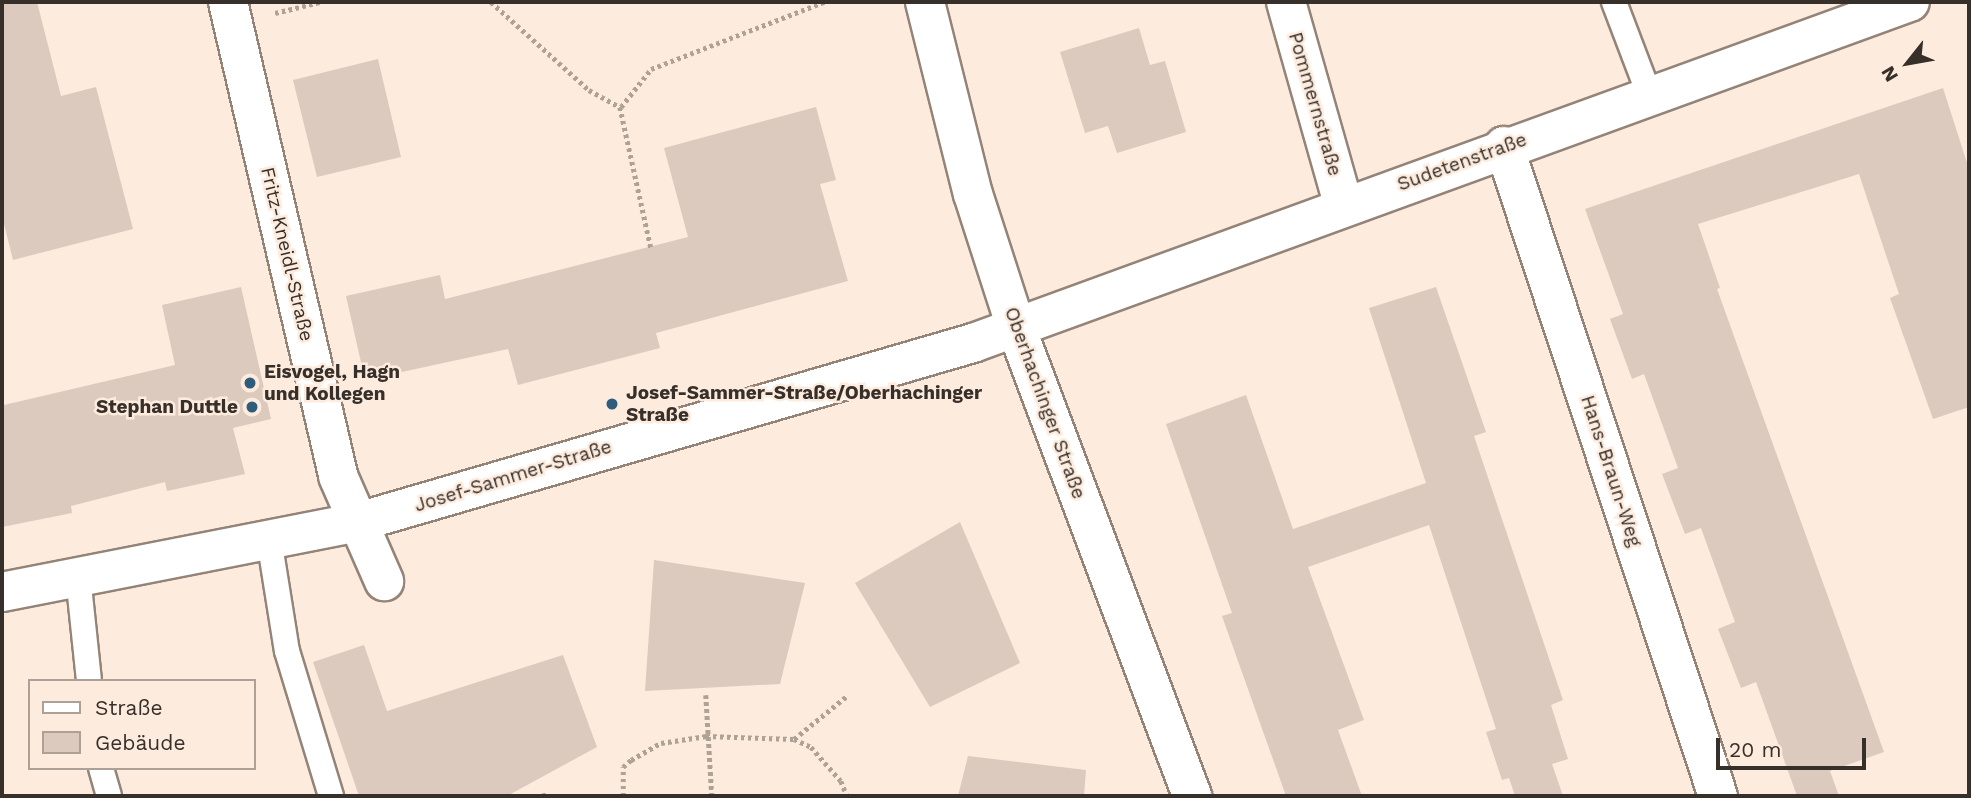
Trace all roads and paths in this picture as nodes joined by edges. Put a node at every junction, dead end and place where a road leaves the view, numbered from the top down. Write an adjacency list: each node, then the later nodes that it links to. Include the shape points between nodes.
1 (228, 2): 14 (street, Fritz-Kneidl-Straße, via 338,476)
2 (491, 2): 9 (path, via 589,90)
3 (824, 2): 9 (path, via 651,69)
4 (925, 2): 13 (street, Oberhachinger Straße, via 973,194)
5 (1286, 2): 11 (street, Pommernstraße)
6 (1614, 2): 8 (lane)
7 (1910, 2): 8 (street, Sudetenstraße)
8 (1649, 94): 10 (street, Sudetenstraße)
9 (621, 107): 12 (path)
10 (1504, 146): 11 (street, Sudetenstraße); 31 (street, Hans-Braun-Weg)
11 (1344, 207): 13 (street, Sudetenstraße)
12 (651, 248)
13 (1017, 330): 14 (street, Josef-Sammer-Straße); 30 (street, Oberhachinger Straße)
14 (358, 522): 15 (street, Josef-Sammer-Straße); 17 (street, Fritz-Kneidl-Straße)
15 (268, 540): 16 (street, Josef-Sammer-Straße); 26 (lane, via 287,650)
16 (78, 576): 18 (street, Josef-Sammer-Straße); 19 (lane)
17 (384, 581)
18 (2, 592)
19 (89, 679)
20 (706, 695): 22 (path)
21 (847, 696): 23 (path)
22 (706, 736): 23 (path); 27 (path, via 661,743 631,760 623,767); 28 (path)
23 (794, 739): 29 (path, via 811,747 841,781)
24 (102, 770): 25 (lane)
25 (109, 796)
26 (331, 796)
27 (623, 796)
28 (712, 796)
29 (847, 796)
30 (1192, 796)
31 (1718, 796)

